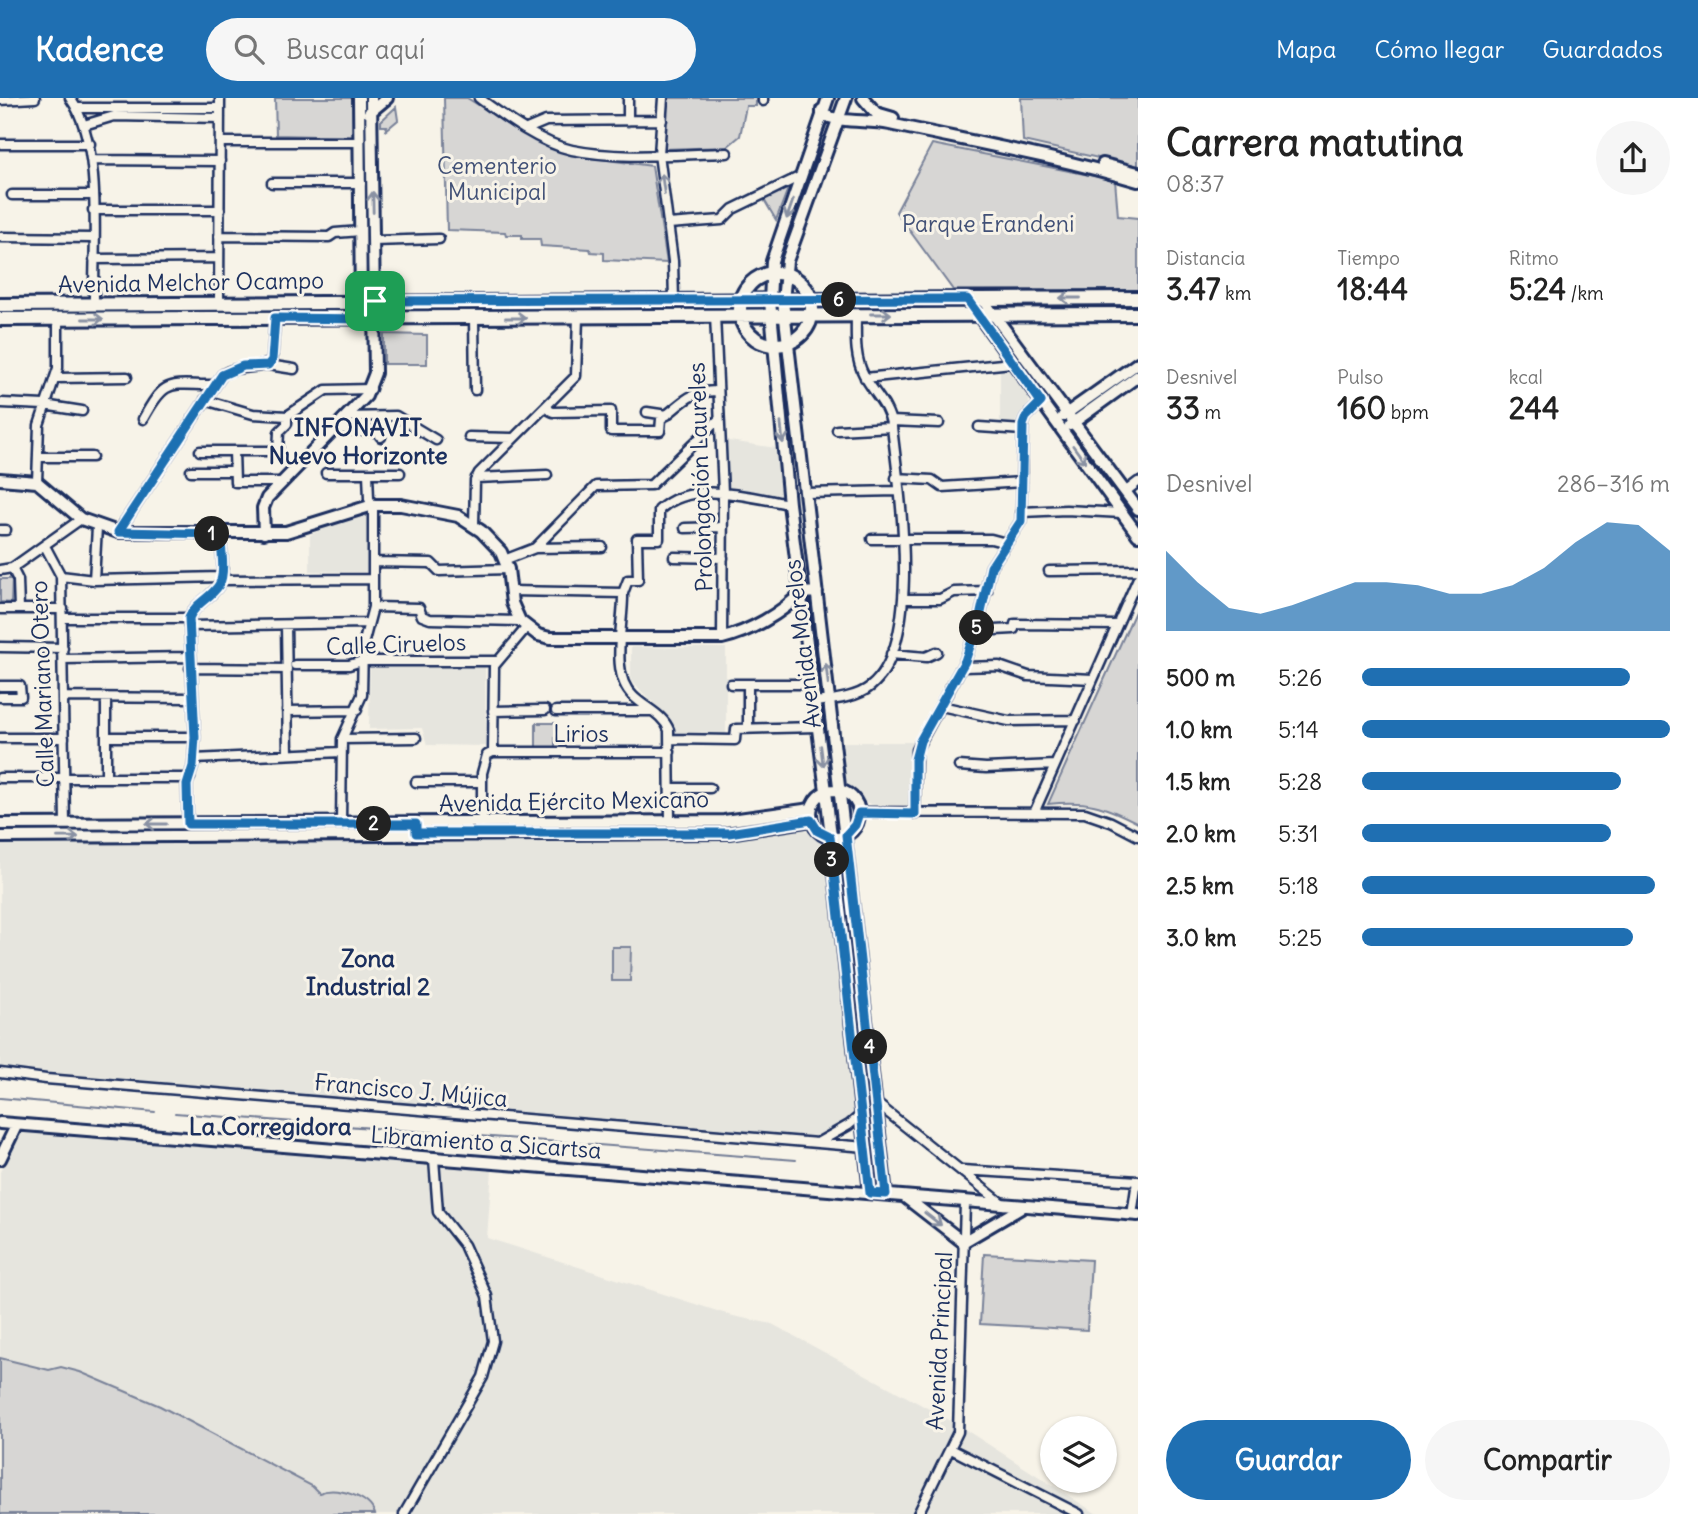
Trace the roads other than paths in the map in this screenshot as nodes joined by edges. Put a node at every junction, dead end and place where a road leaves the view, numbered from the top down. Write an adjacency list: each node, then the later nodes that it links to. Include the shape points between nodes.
1 (35, 98): 14 (street)
2 (69, 98): 16 (street)
3 (220, 98): 17 (street)
4 (359, 98): 18 (street)
5 (371, 98): 18 (street)
6 (387, 98): 18 (street)
7 (479, 98): 15 (street)
8 (628, 98): 21 (street)
9 (663, 98): 20 (street)
10 (823, 98): 19 (street)
11 (828, 98): 19 (street, Avenida Morelos)
12 (846, 98): 22 (street, Avenida Morelos)
13 (863, 98): 33 (street, via 879,115)
14 (0, 100)
15 (491, 102): 24 (street)
16 (77, 108): 17 (street); 23 (street)
17 (220, 113): 23 (street, via 114,116); 25 (street)
18 (365, 114): 26 (street); 48 (street, one-way to 18)
19 (822, 114): 22 (street); 34 (street, Avenida Morelos)
20 (662, 120): 21 (street); 30 (street)
21 (628, 121): 24 (street, via 546,121)
22 (838, 121): 35 (street, via 876,121); 52 (street, Avenida Morelos)
23 (84, 125): 28 (street)
24 (527, 130): 30 (street, via 570,149)
25 (220, 142): 26 (street); 32 (street)
26 (360, 142): 37 (street)
27 (0, 144): 28 (street)
28 (90, 144): 31 (street)
29 (727, 153): 30 (street)
30 (659, 154): 42 (street, one-way to 30)
31 (92, 160): 32 (street); 39 (street)
32 (220, 161): 40 (street)
33 (1138, 173)
34 (801, 176): 42 (street, via 733,209 722,220); 51 (street, Avenida Morelos, one-way to 51)
35 (1138, 181)
36 (272, 183): 37 (street)
37 (361, 183): 43 (street)
38 (12, 195): 39 (street)
39 (92, 195): 41 (street)
40 (220, 210): 41 (street); 44 (street)
41 (93, 211): 46 (street)
42 (668, 224): 60 (street)
43 (361, 231): 44 (street, via 329,237); 61 (street)
44 (219, 236): 49 (street)
45 (0, 237): 46 (street)
46 (93, 238): 50 (street)
47 (439, 239): 48 (street)
48 (373, 241): 57 (street)
49 (219, 258): 50 (street); 62 (street)
50 (93, 259): 65 (street)
51 (771, 274): 52 (main road); 66 (main road, via 751,283); 67 (street, Avenida Morelos)
52 (784, 274): 56 (main road, via 802,283); 67 (street, Avenida Morelos)
53 (1138, 298): 55 (main road, Avenida Melchor Ocampo, one-way to 55)
54 (967, 299): 55 (main road, Avenida Melchor Ocampo); 56 (main road, Avenida Melchor Ocampo); 71 (street)
55 (982, 299): 73 (street)
56 (811, 300): 67 (main road, Avenida Melchor Ocampo); 69 (main road)
57 (375, 301): 58 (main road, Avenida Melchor Ocampo); 61 (main road, Avenida Melchor Ocampo); 82 (street)
58 (435, 301): 59 (main road, Avenida Melchor Ocampo); 76 (main road)
59 (646, 301): 60 (main road, Avenida Melchor Ocampo); 74 (main road)
60 (674, 301): 66 (main road, Avenida Melchor Ocampo)
61 (361, 302): 62 (main road, Avenida Melchor Ocampo); 82 (street)
62 (219, 303): 63 (main road, Avenida Melchor Ocampo)
63 (144, 304): 65 (main road, Avenida Melchor Ocampo); 81 (main road)
64 (0, 305): 65 (main road, Avenida Melchor Ocampo)
65 (94, 305)
66 (741, 308): 67 (main road, Avenida Melchor Ocampo); 68 (main road, Avenida Melchor Ocampo); 83 (main road, via 751,335)
67 (777, 308): 69 (main road, Avenida Melchor Ocampo); 83 (street, Avenida Morelos)
68 (715, 314): 74 (main road, Avenida Melchor Ocampo); 95 (street, Prolongación Laureles)
69 (812, 314): 70 (main road, Avenida Melchor Ocampo); 83 (main road, via 802,335)
70 (856, 314): 71 (main road, Avenida Melchor Ocampo, one-way to 71); 90 (street, via 856,344)
71 (977, 314): 73 (main road, Avenida Melchor Ocampo); 84 (street)
72 (1138, 314): 73 (main road, Avenida Melchor Ocampo)
73 (993, 315): 106 (street)
74 (646, 316): 78 (main road, Avenida Melchor Ocampo)
75 (275, 318): 81 (main road, Avenida Melchor Ocampo); 82 (main road, Avenida Melchor Ocampo); 86 (street, via 274,355)
76 (435, 318): 77 (main road, Avenida Melchor Ocampo); 82 (main road, Avenida Melchor Ocampo)
77 (474, 318): 78 (main road, Avenida Melchor Ocampo, one-way to 78); 94 (street)
78 (578, 318): 100 (street, via 576,376)
79 (0, 319): 80 (main road, Avenida Melchor Ocampo)
80 (58, 319): 81 (main road, Avenida Melchor Ocampo, one-way to 81); 91 (street)
81 (144, 319)
82 (368, 319): 93 (street, via 375,373)
83 (780, 345): 140 (street, Avenida Morelos); 141 (street, Avenida Morelos, one-way to 141)
84 (1012, 363): 90 (street); 97 (street)
85 (1138, 363): 106 (street)
86 (268, 365): 87 (street); 92 (street, via 231,368)
87 (294, 369)
88 (1138, 376): 106 (street)
89 (127, 377): 91 (street)
90 (865, 377): 110 (street, via 883,401)
91 (56, 378): 99 (street)
92 (214, 386): 96 (street); 107 (street, via 162,388)
93 (371, 389): 104 (street, via 326,390); 105 (street)
94 (475, 390)
95 (716, 391): 103 (street, via 695,391); 108 (street, Prolongación Laureles)
96 (205, 400): 104 (street, via 253,414); 151 (street)
97 (1041, 402): 111 (street); 115 (street, via 1026,417)
98 (2, 403): 99 (street)
99 (44, 405): 101 (street); 122 (street)
100 (545, 408): 103 (street, via 553,412 611,411 611,431 660,431 661,419); 118 (street)
101 (82, 411)
102 (647, 412): 103 (street)
103 (667, 415)
104 (287, 416): 121 (street, via 287,424 279,432 278,451)
105 (346, 417): 113 (street); 119 (street, via 396,416)
106 (1070, 418): 111 (street); 138 (street)
107 (143, 419)
108 (718, 420): 139 (street, Prolongación Laureles); 160 (street, via 651,485 596,486)
109 (939, 423): 110 (street)
110 (892, 424): 114 (street); 131 (street)
111 (1059, 426): 145 (street, one-way to 145)
112 (979, 427): 115 (street)
113 (332, 428): 116 (street, via 377,432); 134 (street)
114 (837, 430)
115 (1023, 430): 135 (street)
116 (381, 437)
117 (469, 437): 118 (street)
118 (512, 438): 130 (street)
119 (436, 440)
120 (200, 451): 121 (street)
121 (234, 452): 125 (street)
122 (38, 457): 123 (street); 133 (street)
123 (92, 457)
124 (191, 471): 125 (street)
125 (234, 471): 134 (street, via 235,482)
126 (326, 473): 127 (street)
127 (368, 473): 128 (street); 142 (street)
128 (400, 473)
129 (547, 475): 130 (street)
130 (476, 478): 147 (street)
131 (896, 478): 135 (street, via 932,480 943,487); 137 (street)
132 (0, 479): 133 (street)
133 (37, 482): 146 (street)
134 (280, 482): 152 (street, via 263,508)
135 (1022, 482): 144 (street)
136 (1138, 482): 138 (street)
137 (897, 491): 140 (street); 156 (street)
138 (1125, 492): 143 (street)
139 (723, 493): 141 (street); 149 (street, Prolongación Laureles); 177 (street, via 680,495 659,510 659,539 637,539 638,580 628,580)
140 (804, 493): 176 (street, Avenida Morelos)
141 (789, 504): 178 (street, Avenida Morelos)
142 (373, 505): 147 (street, via 401,505 458,516); 152 (street, via 286,532); 163 (street)
143 (1138, 509)
144 (1022, 512): 145 (street); 157 (street)
145 (1122, 513): 154 (street)
146 (80, 519): 148 (street); 158 (street)
147 (474, 525): 164 (street, via 496,545)
148 (97, 527): 151 (street); 173 (street)
149 (723, 527): 150 (street); 162 (street, Prolongación Laureles)
150 (685, 528)
151 (118, 532): 153 (street)
152 (264, 533): 153 (street)
153 (220, 534): 170 (street)
154 (1138, 535)
155 (872, 539): 156 (street)
156 (901, 541): 157 (street); 179 (street)
157 (1006, 543): 175 (street, via 991,567)
158 (45, 546): 165 (street); 169 (street, Calle Mariano Otero)
159 (602, 547): 160 (street)
160 (535, 548): 164 (street)
161 (674, 557): 162 (street)
162 (723, 558): 190 (street, Prolongación Laureles)
163 (373, 562): 164 (street, via 431,563 439,571); 172 (street)
164 (506, 565): 174 (street)
165 (12, 568): 166 (street); 182 (street, via 18,580)
166 (0, 570)
167 (1138, 570): 168 (street)
168 (1049, 571)
169 (61, 576): 173 (street); 183 (street, Calle Mariano Otero)
170 (221, 578): 172 (street); 173 (street); 184 (street, via 198,602)
171 (1138, 578): 188 (street)
172 (373, 579): 180 (street)
173 (94, 580)
174 (510, 591): 177 (street); 186 (street)
175 (987, 591): 179 (street); 189 (street)
176 (817, 592): 178 (street); 212 (street, Avenida Morelos, one-way to 176)
177 (622, 593): 191 (street)
178 (801, 593): 190 (street, via 790,605); 206 (street, Avenida Morelos)
179 (905, 599): 195 (street)
180 (373, 607): 185 (street); 186 (street, via 419,607 430,619)
181 (0, 609): 182 (street)
182 (19, 609): 183 (street)
183 (63, 613): 184 (street); 193 (street, Calle Mariano Otero)
184 (189, 622): 187 (street); 196 (street)
185 (367, 623): 187 (street); 198 (street)
186 (523, 624): 191 (street, via 550,639); 199 (street)
187 (286, 625): 200 (street)
188 (1117, 625): 189 (street, via 1015,624 1014,629); 203 (street)
189 (976, 631): 201 (street)
190 (722, 638): 191 (street)
191 (621, 639): 220 (street, via 624,684)
192 (0, 648): 193 (street)
193 (63, 648): 197 (street, Calle Mariano Otero)
194 (937, 653): 195 (street, via 926,657)
195 (891, 654): 212 (street, via 869,688)
196 (189, 657): 197 (street); 202 (street)
197 (63, 659): 209 (street, Calle Mariano Otero)
198 (362, 661): 199 (street, Calle Ciruelos); 200 (street, Calle Ciruelos); 215 (street)
199 (497, 661): 218 (street)
200 (291, 667): 202 (street, Calle Ciruelos); 217 (street)
201 (963, 667): 203 (street, via 999,666 1028,676); 214 (street)
202 (190, 668): 211 (street)
203 (1093, 679): 221 (street)
204 (731, 684): 205 (street)
205 (748, 684): 206 (street); 223 (street)
206 (813, 684): 213 (street, Avenida Morelos)
207 (0, 686): 208 (street, via 20,686 21,697)
208 (0, 697)
209 (64, 697): 210 (street); 227 (street, Calle Mariano Otero)
210 (106, 698): 211 (street); 224 (street)
211 (191, 698): 225 (street)
212 (830, 701): 213 (street); 246 (street, Avenida Morelos)
213 (815, 702): 222 (street, Avenida Morelos)
214 (941, 706): 221 (street, via 1009,721); 251 (street, via 916,750)
215 (357, 710): 217 (street); 229 (street)
216 (545, 710): 218 (street)
217 (287, 711): 234 (street)
218 (493, 711): 232 (street)
219 (556, 711): 220 (street)
220 (651, 711): 230 (street, via 667,723)
221 (1076, 720): 236 (street)
222 (818, 727): 223 (street); 247 (street, Avenida Morelos, one-way to 247)
223 (748, 729): 230 (street, via 736,729 735,740)
224 (106, 737): 225 (street); 238 (street)
225 (195, 737): 235 (street)
226 (0, 738): 227 (street)
227 (64, 738): 240 (street, Calle Mariano Otero)
228 (416, 738): 229 (street)
229 (341, 739): 231 (street)
230 (670, 740): 233 (street)
231 (341, 752): 234 (street); 258 (street)
232 (493, 752): 233 (street, Lirios); 243 (street, via 487,755)
233 (670, 752): 244 (street)
234 (288, 754): 235 (street)
235 (194, 759): 241 (street)
236 (1055, 765): 237 (street); 249 (street)
237 (959, 766)
238 (106, 777): 240 (street); 241 (street)
239 (0, 778): 240 (street)
240 (65, 778): 255 (street, Calle Mariano Otero)
241 (190, 778): 257 (street)
242 (416, 782): 243 (street)
243 (482, 782): 253 (street)
244 (670, 788): 245 (street); 252 (street)
245 (710, 788)
246 (839, 790): 247 (street); 248 (street, via 853,798); 263 (street, Avenida Morelos)
247 (826, 791): 250 (street, via 818,796); 267 (street, Avenida Morelos)
248 (859, 813): 251 (street); 263 (street)
249 (1034, 813): 251 (street); 265 (street, via 1085,813)
250 (811, 814): 259 (street, Avenida Ejército Mexicano, via 778,811 735,826); 267 (street, via 818,831)
251 (915, 814)
252 (670, 821): 259 (street, Avenida Ejército Mexicano); 261 (street, Avenida Ejército Mexicano)
253 (482, 823): 260 (street, Avenida Ejército Mexicano); 261 (street, Avenida Ejército Mexicano)
254 (0, 824): 255 (street, Avenida Ejército Mexicano)
255 (65, 824): 256 (street, Avenida Ejército Mexicano)
256 (115, 824): 257 (street, Avenida Ejército Mexicano, one-way to 256); 264 (street)
257 (188, 824): 262 (street, Avenida Ejército Mexicano)
258 (341, 824): 260 (street, Avenida Ejército Mexicano); 262 (street, Avenida Ejército Mexicano)
259 (710, 827): 261 (street, Avenida Ejército Mexicano)
260 (416, 828): 261 (street, Avenida Ejército Mexicano); 262 (street, Avenida Ejército Mexicano)
261 (578, 828)
262 (272, 829): 264 (street, Avenida Ejército Mexicano)
263 (846, 835): 267 (street); 268 (street, Avenida Morelos)
264 (116, 836): 266 (street, Avenida Ejército Mexicano, one-way to 264)
265 (1138, 836)
266 (0, 837)
267 (830, 837): 269 (street, Avenida Morelos)
268 (868, 1023): 269 (street); 271 (street, Avenida Morelos)
269 (852, 1024): 272 (street, Avenida Morelos)
270 (0, 1073): 275 (street, Francisco J. Mújica)
271 (876, 1103): 279 (street); 282 (street, Avenida Morelos)
272 (862, 1114): 275 (street); 276 (street, Avenida Morelos)
273 (0, 1123): 274 (street, Libramiento a Sicartsa)
274 (16, 1126): 277 (street); 278 (street, Libramiento a Sicartsa)
275 (819, 1142): 276 (street, Francisco J. Mújica)
276 (866, 1147): 281 (street, Avenida Morelos)
277 (0, 1159)
278 (434, 1159): 281 (street, Libramiento a Sicartsa); 290 (street, via 439,1213 464,1245 487,1296 493,1341 483,1377)
279 (962, 1170): 280 (street); 285 (street)
280 (1138, 1181): 287 (street)
281 (870, 1193): 282 (street, Libramiento a Sicartsa)
282 (886, 1194): 283 (street, Libramiento a Sicartsa)
283 (904, 1196): 284 (street, Libramiento a Sicartsa); 288 (street, one-way to 288)
284 (965, 1203): 285 (street, Libramiento a Sicartsa); 288 (street, Avenida Principal)
285 (1006, 1207): 286 (street, Libramiento a Sicartsa)
286 (1021, 1208): 287 (street, Libramiento a Sicartsa); 288 (street)
287 (1135, 1215)
288 (963, 1242): 289 (street, Avenida Principal, via 958,1432)
289 (951, 1449): 291 (street, Avenida Principal); 292 (street)
290 (404, 1514)
291 (918, 1514)
292 (1079, 1514)

